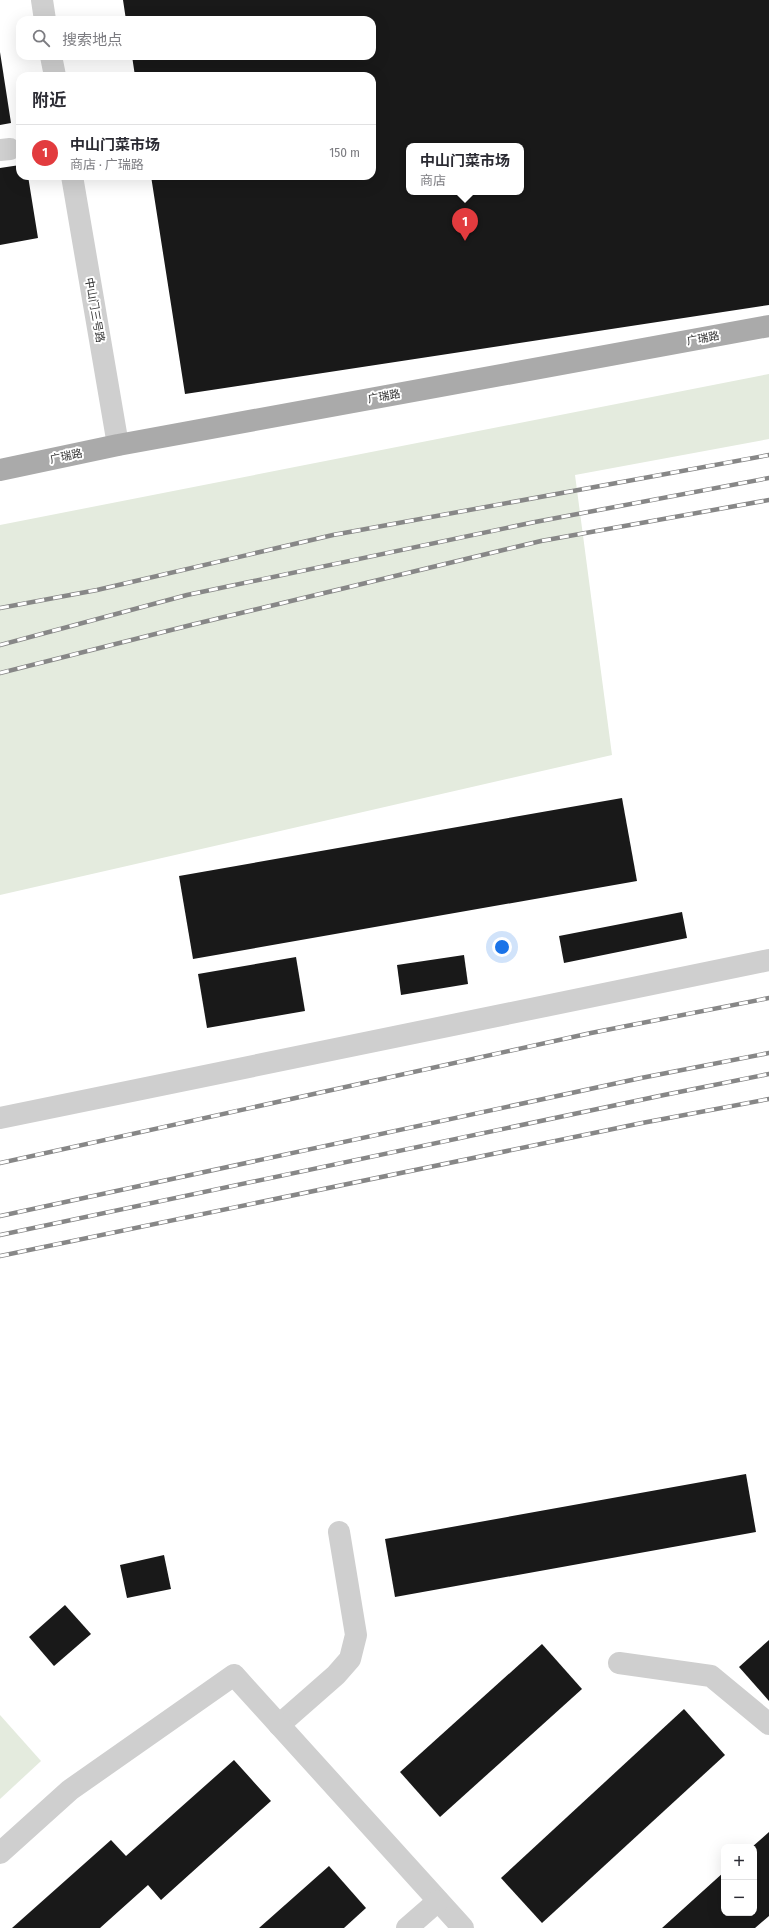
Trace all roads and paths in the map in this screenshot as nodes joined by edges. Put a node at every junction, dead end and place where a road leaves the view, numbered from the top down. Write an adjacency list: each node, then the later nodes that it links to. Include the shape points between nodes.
1 (42, 0): 2 (street)
2 (44, 16)
3 (52, 60): 4 (street)
4 (54, 72)
5 (73, 180): 7 (street, 中山门三号路)
6 (769, 326): 7 (main road, 广瑞路)
7 (118, 445): 8 (main road, 广瑞路)
8 (0, 470)
9 (769, 960): 10 (street)
10 (0, 1118)
11 (339, 1532): 14 (street, via 356,1635 350,1659 336,1675)
12 (619, 1663): 13 (street, via 711,1676)
13 (769, 1724)
14 (279, 1725): 15 (street, via 234,1675 70,1790); 16 (street)
15 (0, 1853)
16 (438, 1901): 17 (street); 18 (street)
17 (407, 1928)
18 (463, 1928)

